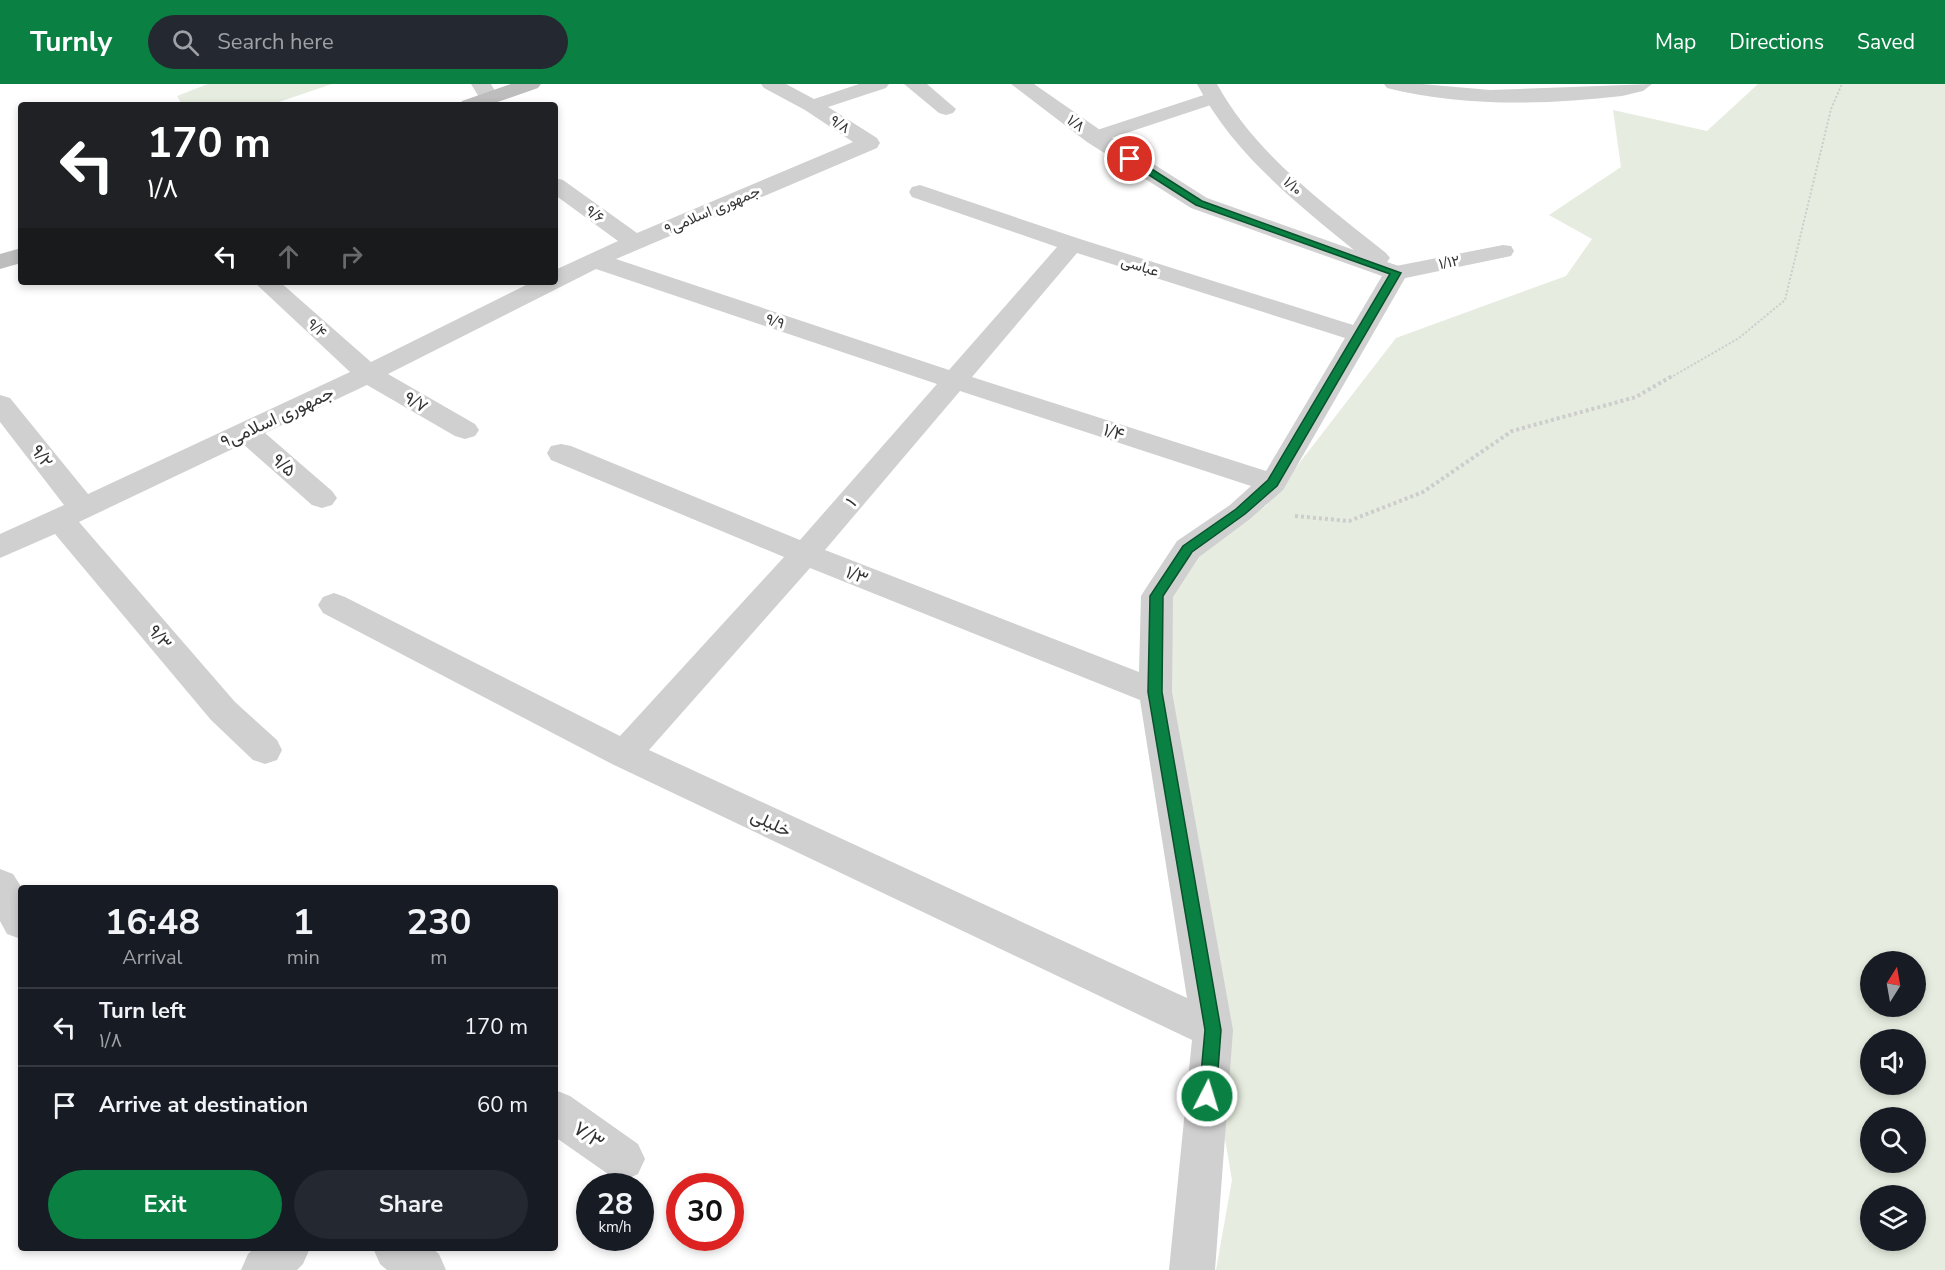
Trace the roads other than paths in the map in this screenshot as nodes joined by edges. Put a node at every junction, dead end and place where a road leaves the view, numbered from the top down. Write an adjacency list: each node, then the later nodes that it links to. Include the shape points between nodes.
1 (531, 84): 8 (street)
2 (771, 84): 11 (street, ۹/۸)
3 (879, 84): 11 (street)
4 (914, 84): 12 (street)
5 (1021, 84): 13 (street, ۱/۸)
6 (1394, 84): 7 (street, via 1452,94 1535,95 1625,89)
7 (1642, 84)
8 (485, 91): 10 (street)
9 (1210, 91): 13 (lane); 23 (street, ۱/۱۰, via 1252,148 1308,201)
10 (472, 102)
11 (812, 106): 14 (street, ۹/۸)
12 (946, 109)
13 (1095, 137): 23 (street, ۱/۸, via 1199,203)
14 (869, 143): 17 (street, جمهوری اسلامی۹)
15 (558, 187): 17 (street, ۹/۶)
16 (921, 192): 18 (street, عباسی)
17 (636, 243): 21 (street, جمهوری اسلامی۹)
18 (1071, 244): 27 (street, عباسی); 29 (street, ۱)
19 (1503, 251): 23 (lane, ۱/۱۲)
20 (18, 256): 22 (street)
21 (594, 260): 24 (street, جمهوری اسلامی۹); 29 (street, ۹/۹)
22 (0, 262)
23 (1396, 273): 27 (street)
24 (558, 278)
25 (269, 285): 28 (street, ۹/۴)
26 (545, 285): 28 (street, جمهوری اسلامی۹)
27 (1360, 336): 34 (street)
28 (368, 374): 31 (street, ۹/۷); 32 (street, جمهوری اسلامی۹)
29 (956, 381): 34 (street, ۱/۴); 38 (street, ۱)
30 (0, 404): 36 (street, ۹/۲)
31 (465, 430)
32 (246, 432): 35 (street, ۹/۵); 36 (street, جمهوری اسلامی۹)
33 (561, 453): 38 (street, ۱/۳)
34 (1273, 483): 40 (street, via 1188,549 1157,596)
35 (322, 498)
36 (72, 514): 37 (street, جمهوری اسلامی۹); 41 (street, ۹/۳, via 223,711)
37 (0, 547)
38 (805, 554): 40 (street, ۱/۳); 42 (street, ۱)
39 (333, 605): 42 (street, خلیلی)
40 (1155, 692): 45 (street)
41 (265, 750)
42 (624, 754): 45 (street, خلیلی)
43 (0, 886): 44 (street)
44 (18, 917)
45 (1213, 1030): 52 (street)
46 (558, 1113): 47 (street, ۷/۳)
47 (623, 1159)
48 (284, 1251): 50 (street)
49 (400, 1251): 51 (street)
50 (264, 1270)
51 (423, 1270)
52 (1192, 1270)

